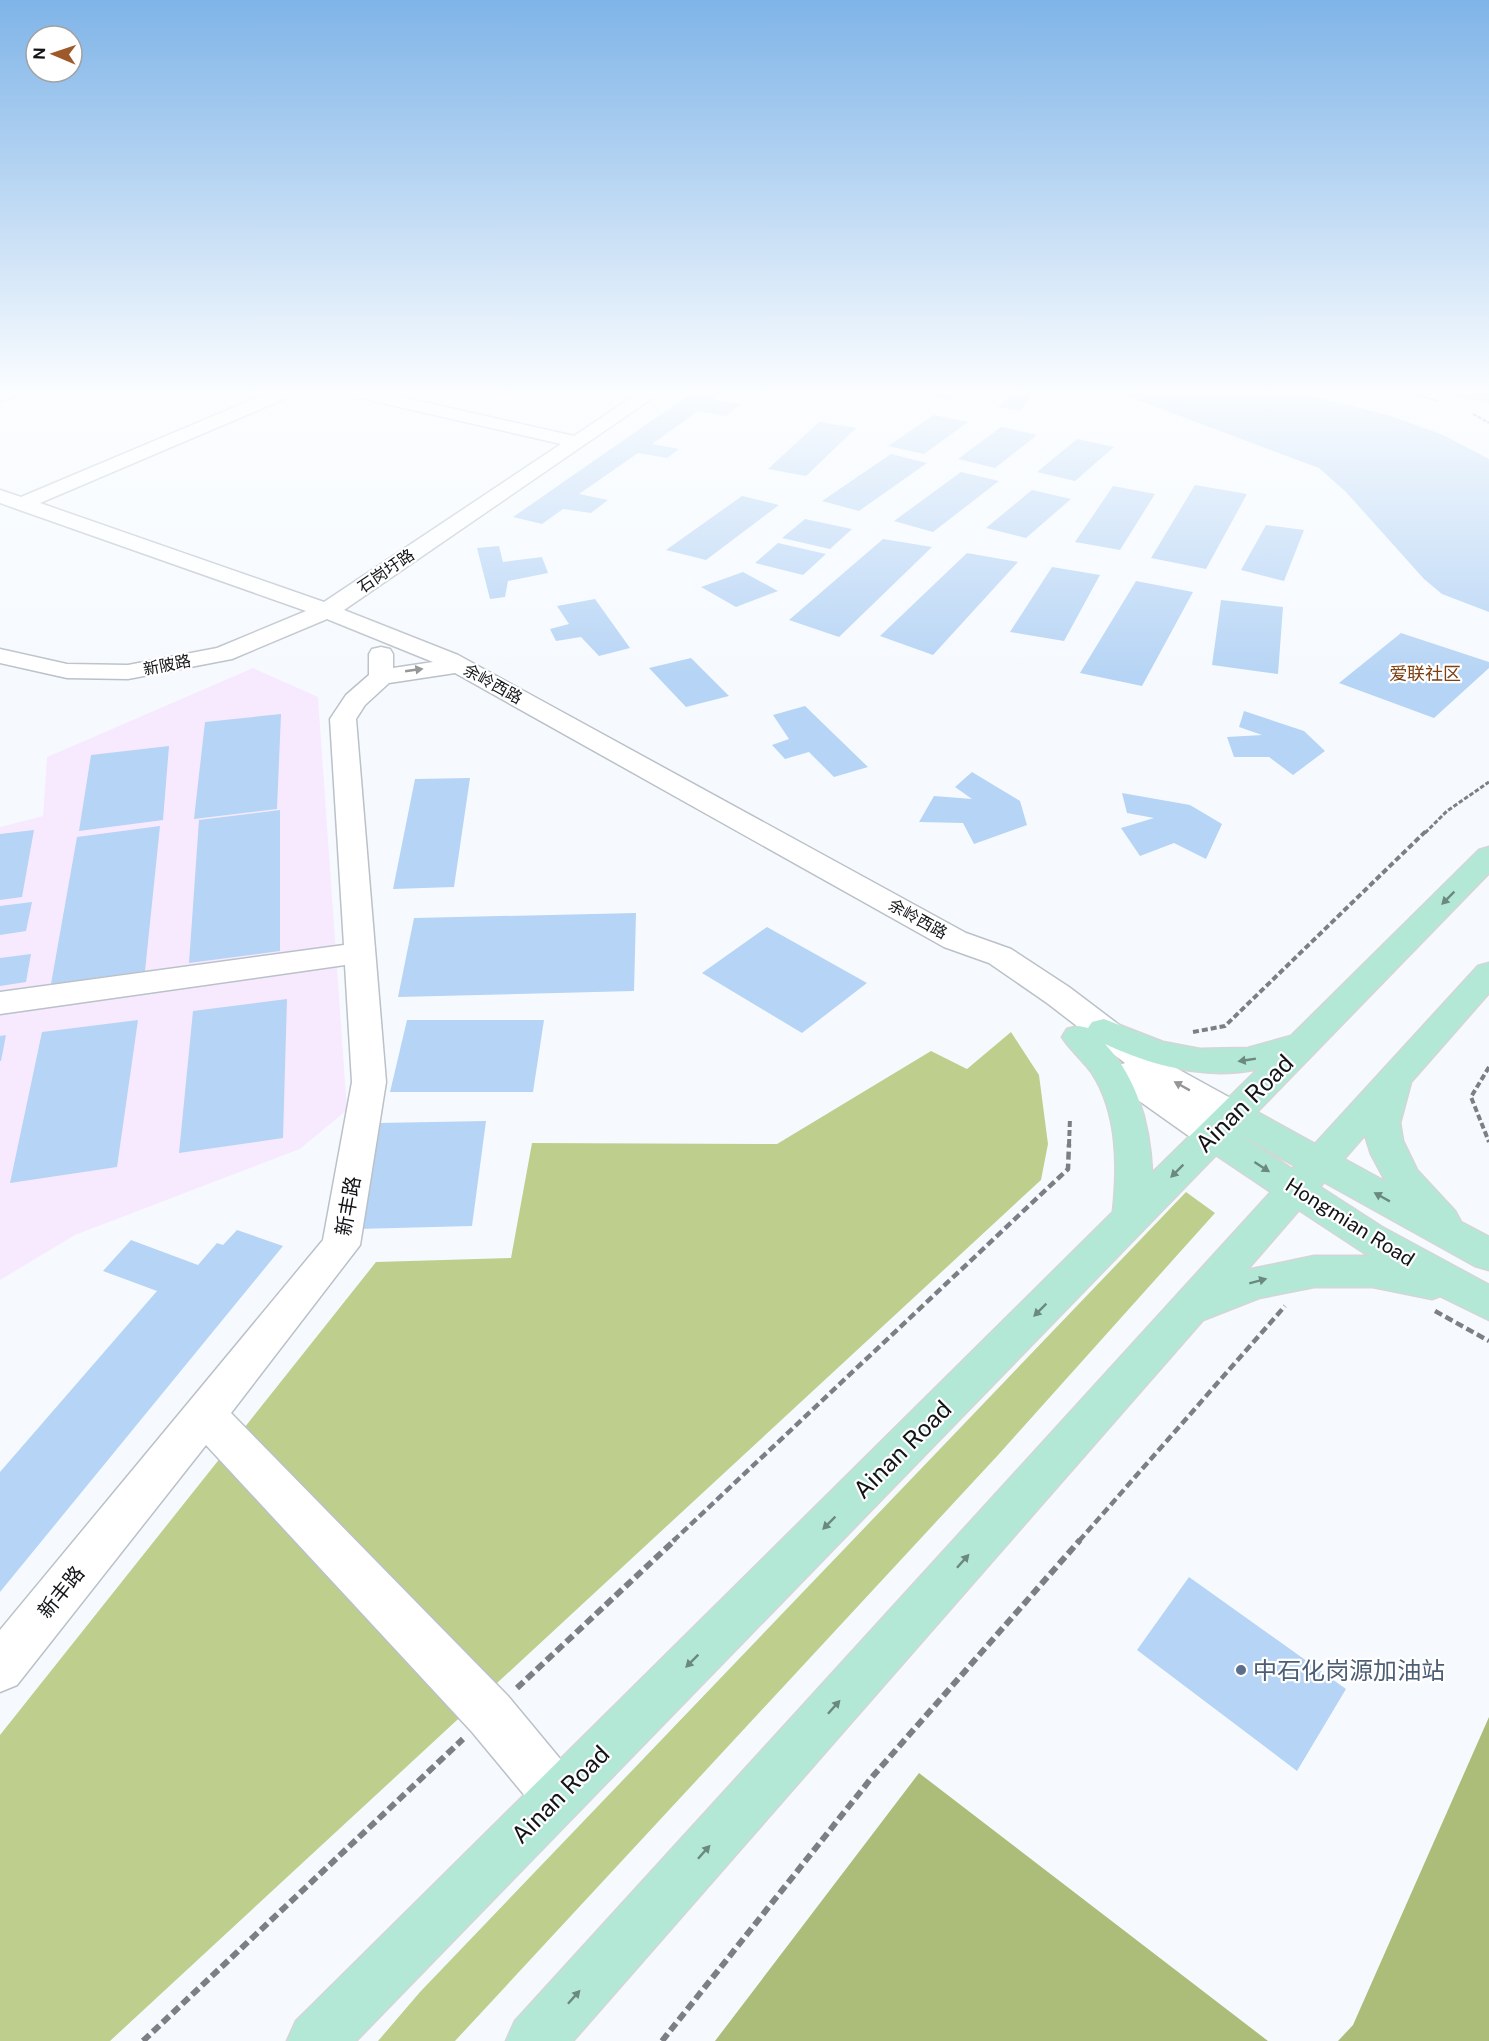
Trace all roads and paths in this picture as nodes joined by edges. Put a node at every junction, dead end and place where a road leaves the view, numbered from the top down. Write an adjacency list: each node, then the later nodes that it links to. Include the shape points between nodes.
1 (48, 485): 3 (street)
2 (512, 485): 4 (street, 石岗圩路)
3 (11, 500): 4 (street, 余岭西路)
4 (327, 611): 5 (street, 余岭西路); 6 (street, 新陂路, via 223,654 128,672 67,671)
5 (379, 632): 7 (street, 余岭西路); 8 (street)
6 (0, 656)
7 (459, 665): 8 (street, one-way to 7); 15 (street, 余岭西路, via 956,940 989,970)
8 (381, 677): 11 (street, 新丰路, via 355,700 343,719)
9 (1489, 782): 14 (path, via 1447,811 1225,1026)
10 (1489, 856): 16 (main road, Ainan Road, one-way to 16)
11 (360, 953): 13 (street); 30 (street, 新丰路, via 369,1082 341,1245)
12 (1489, 973): 18 (main road)
13 (0, 1003)
14 (1193, 1032)
15 (1092, 1034): 16 (main road, one-way to 15, via 1270,1056 1205,1061 1168,1057); 20 (street, 余岭西路, via 1144,1090); 23 (main road, via 1129,1122 1136,1181)
16 (1303, 1043): 20 (main road, Ainan Road)
17 (1489, 1067): 21 (path, via 1471,1097)
18 (1401, 1072): 22 (main road); 24 (main road, via 1387,1103 1382,1127 1390,1156 1431,1211)
19 (1070, 1118): 32 (path, via 1068,1169)
20 (1223, 1125): 22 (main road, Hongmian Road); 23 (main road, Ainan Road, one-way to 23)
21 (1489, 1142)
22 (1308, 1176): 24 (main road, Hongmian Road, one-way to 22); 25 (main road, Hongmian Road, via 1368,1237); 28 (main road)
23 (1131, 1218): 33 (main road, Ainan Road, one-way to 33)
24 (1480, 1250)
25 (1482, 1300): 28 (main road, one-way to 25, via 1235,1287 1318,1270 1417,1279)
26 (1289, 1302): 37 (path, via 873,1776)
27 (1433, 1310): 29 (path)
28 (1185, 1313): 36 (main road, one-way to 28)
29 (1489, 1341)
30 (204, 1414): 31 (street, 新丰路); 32 (street)
31 (0, 1668)
32 (490, 1714): 33 (street); 34 (path)
33 (558, 1796): 35 (main road, Ainan Road)
34 (143, 2041)
35 (316, 2041)
36 (535, 2041)
37 (662, 2041)

